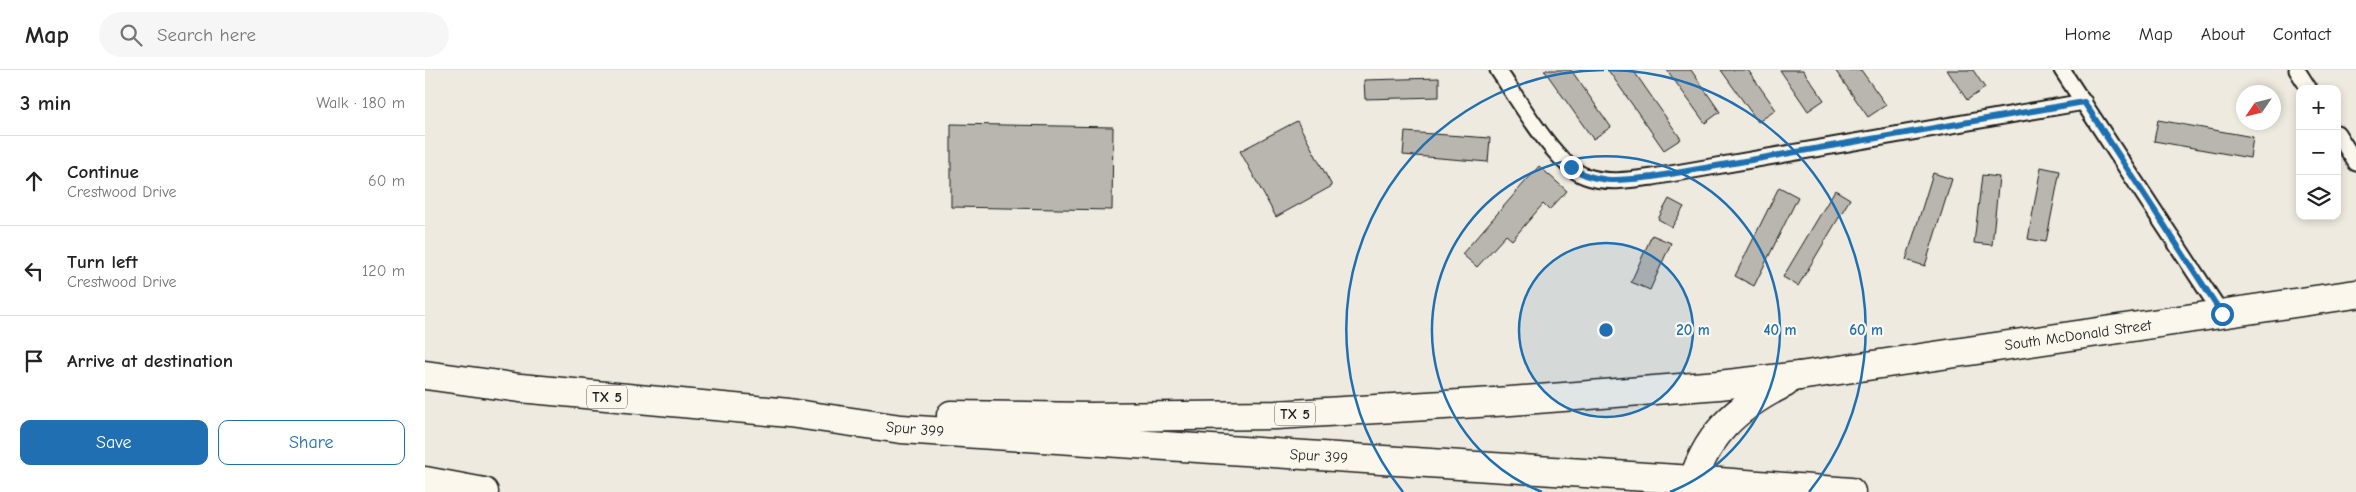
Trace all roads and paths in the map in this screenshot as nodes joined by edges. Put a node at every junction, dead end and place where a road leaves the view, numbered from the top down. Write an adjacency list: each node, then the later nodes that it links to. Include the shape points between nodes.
1 (1498, 70): 5 (lane, via 1548,144 1583,176 1599,180 1653,177)
2 (2062, 70): 5 (lane)
3 (2297, 70): 4 (lane)
4 (2306, 85)
5 (2084, 102): 9 (lane)
6 (2341, 139): 7 (lane)
7 (2356, 163)
8 (2356, 294): 9 (main road, South McDonald Street / TX 5)
9 (2222, 314): 11 (main road, South McDonald Street / TX 5)
10 (425, 375): 12 (main road, TX 5, via 520,388)
11 (1799, 376): 12 (main road, TX 5, via 1719,386 1276,415 1090,417); 14 (main road, via 1744,406 1727,422 1709,445)
12 (789, 413): 14 (main road, Spur 399, via 901,429)
13 (425, 481): 15 (main road)
14 (1692, 486): 16 (main road, Spur 399)
15 (484, 492)
16 (1851, 492)

